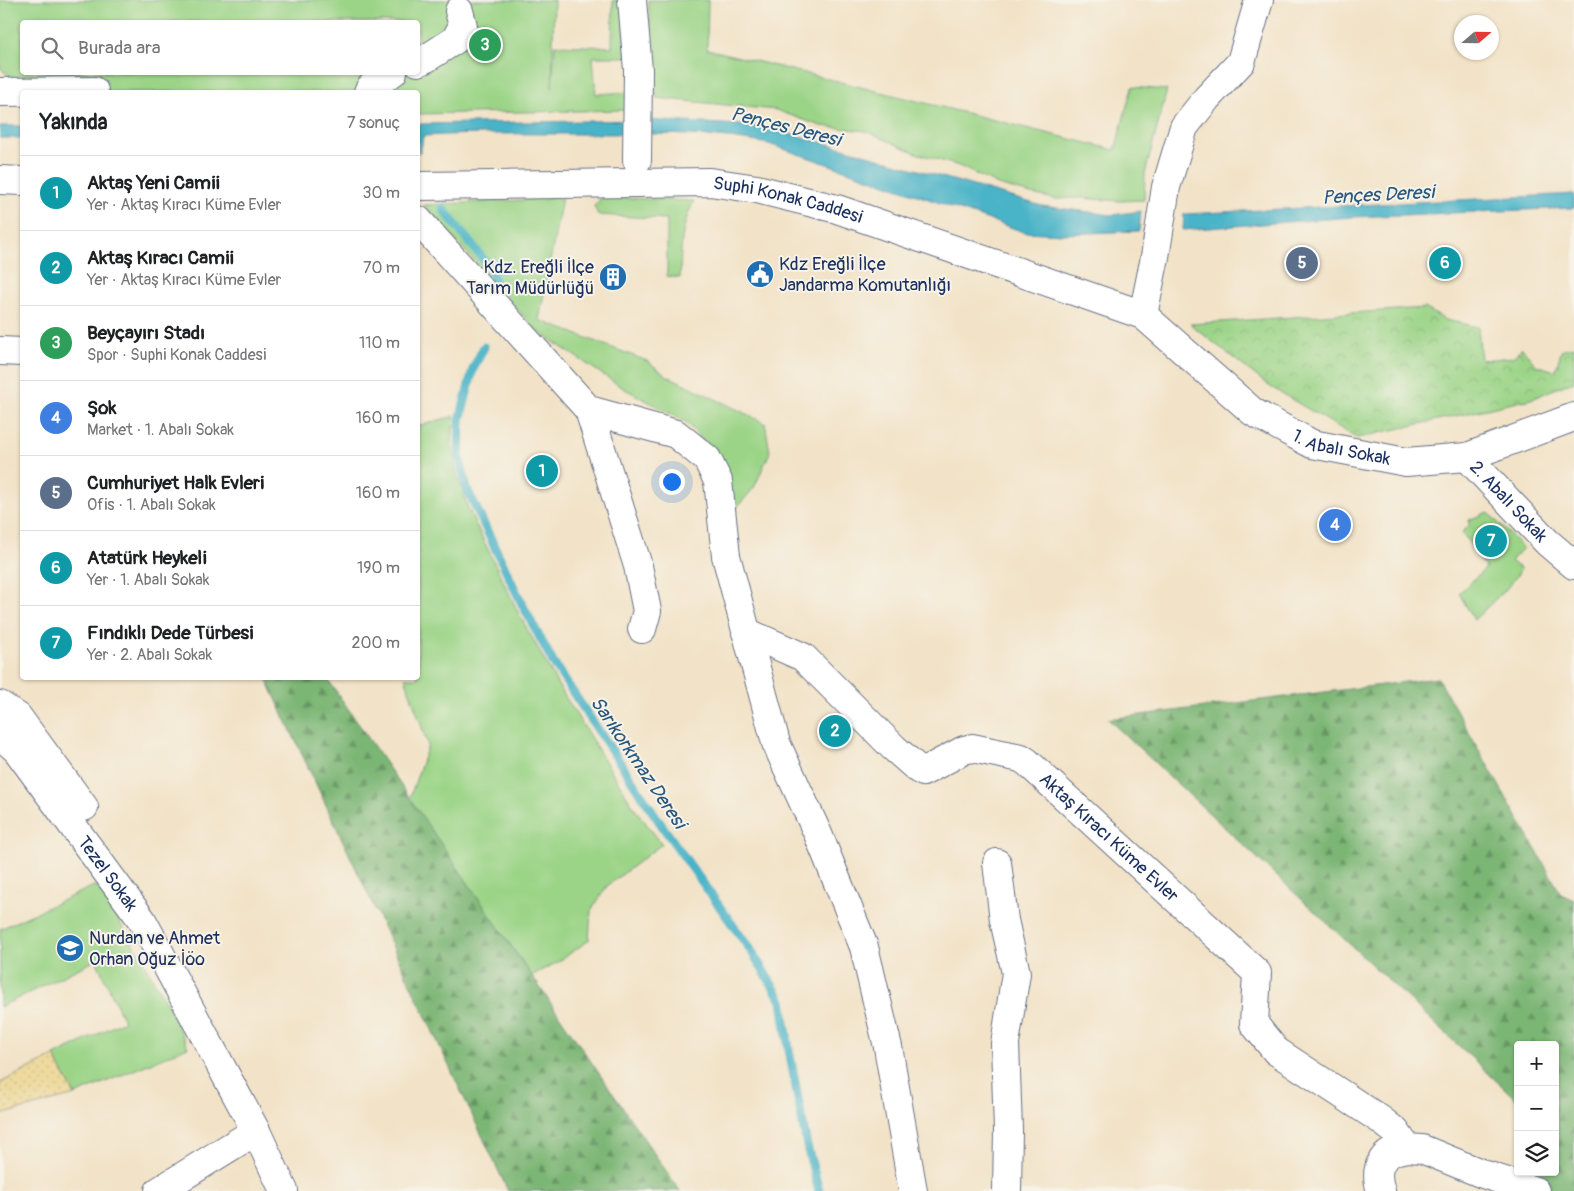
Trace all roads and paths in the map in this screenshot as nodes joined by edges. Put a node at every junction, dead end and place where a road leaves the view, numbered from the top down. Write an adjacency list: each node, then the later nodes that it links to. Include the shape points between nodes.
1 (632, 0): 9 (street, via 638,70)
2 (1259, 0): 14 (street, via 1241,62 1184,127 1166,187)
3 (459, 11): 4 (street, via 463,26 455,40)
4 (420, 61)
5 (389, 75): 6 (street)
6 (369, 90)
7 (0, 92): 8 (street)
8 (20, 92)
9 (637, 160)
10 (0, 180): 11 (street)
11 (20, 181)
12 (420, 186): 14 (street, Suphi Konak Caddesi, via 710,182 757,189 837,209)
13 (420, 222): 17 (street)
14 (1143, 315): 19 (street, 1. Abalı Sokak, via 1253,412 1312,444 1406,462)
15 (0, 351): 16 (street)
16 (20, 352)
17 (589, 410): 21 (street, via 638,566 647,611); 22 (street, via 676,434 707,459 718,481 726,556)
18 (1574, 417): 19 (street, 1. Abalı Sokak)
19 (1467, 456): 20 (street, 2. Abalı Sokak, via 1547,542)
20 (1574, 565)
21 (642, 629)
22 (746, 632): 28 (street, Aktaş Kıracı Küme Evler, via 803,657 894,748 923,772 972,748 1027,762 1257,973 1254,1024 1276,1052 1381,1120 1396,1132); 31 (street, via 776,743 818,834 864,947 888,1047)
23 (0, 705): 25 (street, via 18,717)
24 (0, 735): 27 (street, Tezel Sokak, via 17,750 142,920)
25 (100, 829)
26 (997, 863): 32 (street, via 1004,920 1016,973 1005,1044)
27 (256, 1131): 29 (street); 30 (street, Tezel Sokak)
28 (1407, 1148): 33 (street, via 1388,1154 1381,1163 1377,1177); 34 (street, via 1422,1149)
29 (159, 1191)
30 (284, 1191)
31 (913, 1191)
32 (1007, 1191)
33 (1381, 1191)
34 (1535, 1191)

